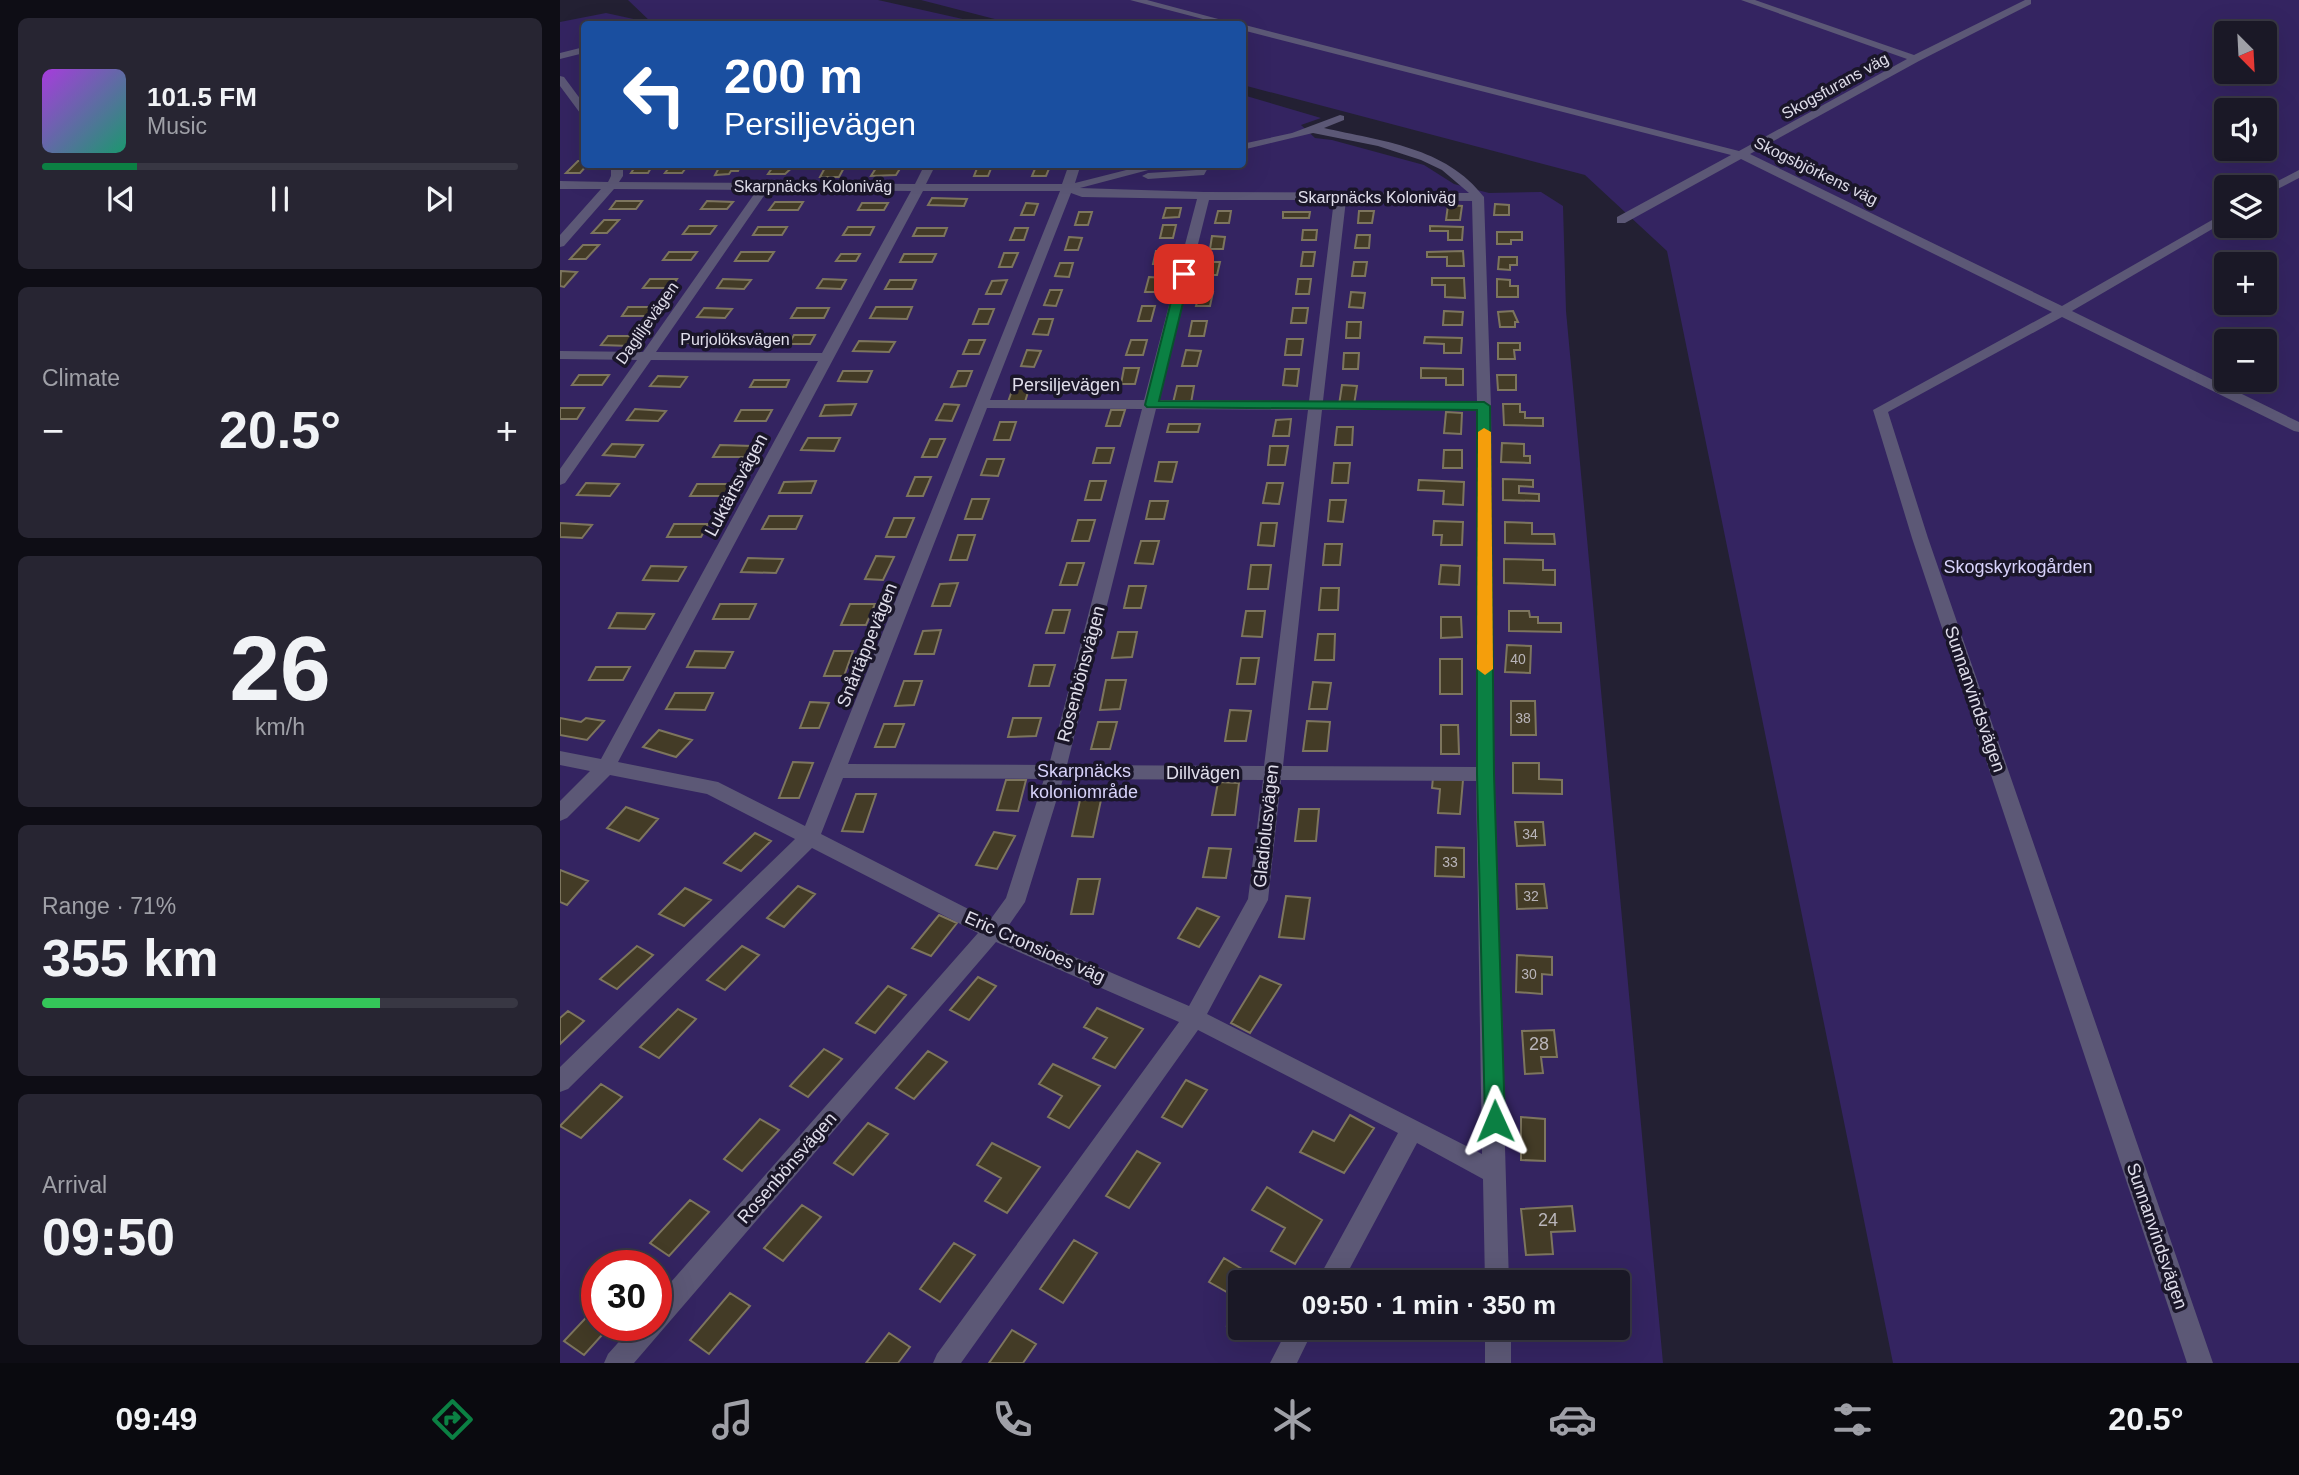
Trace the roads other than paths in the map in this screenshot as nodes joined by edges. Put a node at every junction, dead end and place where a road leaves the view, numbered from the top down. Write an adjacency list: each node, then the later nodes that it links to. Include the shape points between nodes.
1 (1135, 0): 4 (street)
2 (1746, 0): 8 (street)
3 (2028, 2): 8 (street, Skogsfurans väg)
4 (1220, 21)
5 (1246, 28): 14 (street, Skogsbjörkens väg)
6 (581, 51): 7 (street)
7 (560, 56)
8 (1915, 59): 14 (street, Skogsfurans väg)
9 (560, 79): 10 (street)
10 (581, 107)
11 (1340, 118): 12 (street)
12 (1311, 129): 13 (street); 30 (street, Skarpnäcks Koloniväg, via 1432,159 1457,173)
13 (1246, 146)
14 (1742, 155): 31 (street, Skogsfurans väg); 34 (street, Skogsbjörkens väg)
15 (617, 168): 22 (street)
16 (929, 168): 26 (street, Luktärtsvägen)
17 (1073, 168): 27 (street)
18 (1149, 168): 21 (street)
19 (1202, 168): 21 (street, via 1200,173 1183,176)
20 (2299, 173): 25 (street)
21 (1116, 176): 27 (street)
22 (612, 184): 23 (street, Skarpnäcks Koloniväg); 24 (street, Skarpnäcks Koloniväg); 33 (street)
23 (560, 185)
24 (765, 186): 26 (street, Skarpnäcks Koloniväg); 36 (street, Dagliljevägen)
25 (2277, 186)
26 (921, 187): 27 (street, Skarpnäcks Koloniväg); 37 (street, Luktärtsvägen)
27 (1067, 188): 28 (street, Skarpnäcks Koloniväg, via 1082,193); 38 (street, Snårtäppevägen)
28 (1204, 197): 29 (street, Skarpnäcks Koloniväg); 39 (street, Rosenbönsvägen)
29 (1340, 197): 30 (street, Skarpnäcks Koloniväg); 40 (street, Gladiolusvägen)
30 (1478, 197): 41 (street, Skarpnäcks Koloniväg)
31 (1621, 220)
32 (2214, 223): 34 (street, Sunnanvindsvägen)
33 (560, 243)
34 (2063, 311): 42 (street, Skogsbjörkens väg); 67 (street, Sunnanvindsvägen, via 1880,411)
35 (560, 355): 36 (street, Purjolöksvägen)
36 (645, 356): 37 (street, Purjolöksvägen); 43 (street, Dagliljevägen)
37 (826, 357): 45 (street, Luktärtsvägen)
38 (983, 404): 39 (street, Persiljevägen); 46 (street, Snårtäppevägen)
39 (1152, 405): 40 (street, Persiljevägen); 47 (street, Rosenbönsvägen)
40 (1317, 405): 41 (street, Persiljevägen); 48 (street, Gladiolusvägen)
41 (1484, 406): 49 (street, Skarpnäcks Koloniväg)
42 (2299, 428)
43 (560, 480)
44 (560, 758): 45 (street, Eric Cronsioes väg)
45 (606, 766): 50 (street, Luktärtsvägen); 51 (street, Eric Cronsioes väg, via 711,787)
46 (837, 771): 47 (street, Dillvägen); 51 (street, Snårtäppevägen)
47 (1056, 772): 48 (street, Dillvägen); 52 (street, Rosenbönsvägen, via 1014,902)
48 (1271, 773): 49 (street, Dillvägen); 53 (street, Gladiolusvägen, via 1258,900)
49 (1485, 774): 56 (street, Skarpnäcks Koloniväg)
50 (560, 813)
51 (810, 837): 52 (street, Eric Cronsioes väg); 54 (street, Snårtäppevägen)
52 (993, 930): 53 (street, Eric Cronsioes väg); 59 (street, Rosenbönsvägen)
53 (1194, 1018): 55 (street, Eric Cronsioes väg); 64 (street, Gladiolusvägen)
54 (560, 1082)
55 (1413, 1129): 56 (street, Eric Cronsioes väg); 57 (street)
56 (1496, 1174): 58 (street, Skarpnäcks Koloniväg)
57 (1335, 1270)
58 (1497, 1270)
59 (672, 1300)
60 (1295, 1340): 65 (street)
61 (1498, 1340): 66 (street)
62 (636, 1341): 63 (street)
63 (617, 1363)
64 (946, 1363)
65 (1283, 1363)
66 (1498, 1363)
67 (2200, 1363)

